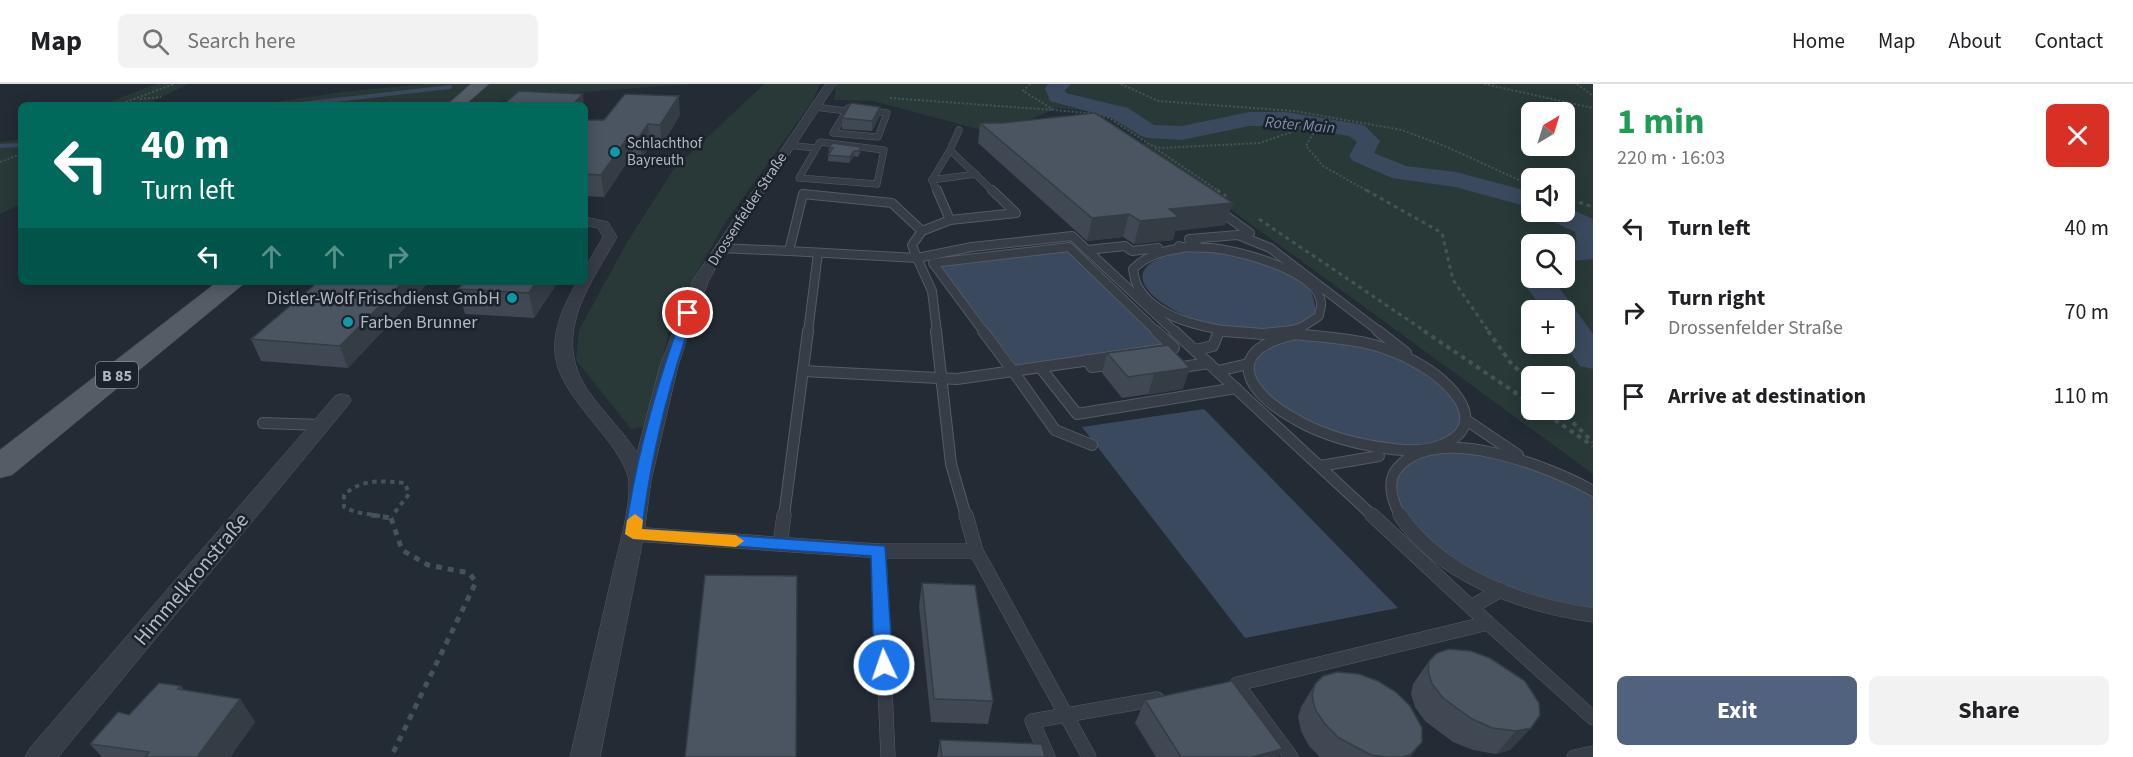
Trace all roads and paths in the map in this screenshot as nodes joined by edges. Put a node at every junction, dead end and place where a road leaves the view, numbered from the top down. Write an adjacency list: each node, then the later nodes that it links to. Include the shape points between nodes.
1 (174, 84): 11 (path)
2 (481, 84): 12 (main road)
3 (831, 84): 13 (street, Drossenfelder Straße)
4 (1030, 84): 15 (path, via 1023,91)
5 (1120, 84): 26 (path, via 1158,101 1294,111 1402,130)
6 (1484, 84): 14 (path)
7 (1577, 84): 8 (path)
8 (1593, 96)
9 (161, 97): 11 (path)
10 (882, 98): 15 (path)
11 (126, 102)
12 (459, 102)
13 (815, 107): 16 (lane); 18 (street, Drossenfelder Straße)
14 (1593, 108)
15 (1053, 110): 19 (path, via 1098,114)
16 (846, 111): 16 (lane, via 833,133 878,137 887,113 848,108)
17 (959, 130): 21 (lane)
18 (788, 145): 20 (lane); 41 (street, Drossenfelder Straße)
19 (1150, 145): 27 (path); 68 (path, via 1182,149 1249,144 1300,129 1314,132 1306,146 1323,166 1442,233 1453,280)
20 (816, 148): 20 (lane, via 820,142 884,150 878,184 799,178)
21 (950, 150): 24 (lane); 25 (lane)
22 (18, 155): 23 (path)
23 (0, 162)
24 (976, 174): 25 (lane); 32 (lane, via 1016,213)
25 (932, 180): 32 (lane)
26 (1521, 181)
27 (1228, 198)
28 (1575, 201): 30 (path)
29 (1212, 206): 35 (lane, via 1250,233)
30 (1593, 207)
31 (1258, 218): 71 (path)
32 (950, 220): 34 (lane)
33 (588, 222): 48 (street, via 603,225 610,237)
34 (922, 231): 43 (lane, via 892,203 803,194); 47 (lane, via 912,245)
35 (1238, 234): 40 (lane, via 1189,239 1197,244); 49 (lane, via 1270,248)
36 (1059, 237): 37 (lane); 39 (lane); 42 (lane, via 1072,236)
37 (1016, 242): 38 (lane); 44 (lane)
38 (972, 246): 46 (lane); 47 (lane)
39 (1069, 247): 44 (lane); 53 (lane)
40 (1180, 247): 42 (lane); 50 (lane, via 1239,253 1268,261); 54 (lane, via 1143,258 1133,269)
41 (720, 248): 43 (lane); 90 (street, Drossenfelder Straße, via 701,280 672,356)
42 (1087, 250): 54 (lane)
43 (789, 251): 45 (lane)
44 (1027, 252): 46 (lane)
45 (818, 253): 47 (lane); 65 (lane)
46 (981, 257): 67 (lane, via 933,262)
47 (917, 258): 69 (lane, via 932,291)
48 (588, 277)
49 (1314, 279): 50 (lane); 61 (lane)
50 (1302, 280): 56 (lane, via 1321,302 1319,316 1305,327)
51 (229, 285): 88 (main road, B 85)
52 (583, 285): 90 (street, via 569,311 561,354 569,376 622,445)
53 (1115, 291): 54 (lane); 58 (lane)
54 (1136, 293): 55 (lane, via 1187,321); 59 (lane)
55 (1219, 330): 56 (lane); 59 (lane, via 1213,346)
56 (1281, 333): 57 (lane)
57 (1292, 335): 61 (lane, via 1320,334 1354,340); 62 (lane, via 1269,340 1254,350)
58 (1174, 348): 59 (lane); 63 (lane, via 1151,351 1159,359 1092,367 1087,360)
59 (1192, 348): 60 (lane)
60 (1209, 363): 64 (lane); 66 (lane)
61 (1418, 363): 75 (lane, via 1446,382 1463,401)
62 (1248, 364): 66 (lane); 73 (lane, via 1251,382)
63 (1040, 367): 67 (lane); 70 (lane, via 1077,414)
64 (1172, 369)
65 (803, 371): 69 (lane); 96 (lane)
66 (1218, 371): 70 (lane)
67 (1012, 372): 69 (lane, via 957,379); 81 (lane, via 1055,430)
68 (1521, 372)
69 (939, 377): 98 (lane, via 951,464)
70 (1236, 388): 74 (lane)
71 (1521, 397)
72 (342, 400): 79 (street, Himmelkronstraße)
73 (1267, 400): 74 (lane); 82 (lane, via 1302,423)
74 (1252, 403): 87 (lane)
75 (1466, 420): 83 (lane, via 1459,436); 86 (lane)
76 (1556, 420): 80 (path)
77 (1570, 420): 80 (path)
78 (263, 423): 79 (lane)
79 (322, 425): 107 (street, Himmelkronstraße)
80 (1593, 443)
81 (1092, 445)
82 (1366, 445): 83 (lane, via 1406,450); 85 (lane)
83 (1439, 446): 84 (lane)
84 (1455, 448): 86 (lane); 89 (lane, via 1424,452 1401,462)
85 (1379, 456): 87 (lane); 89 (lane)
86 (1537, 464): 91 (lane)
87 (1320, 466): 94 (lane)
88 (0, 467)
89 (1396, 470): 93 (lane, via 1390,479 1393,502)
90 (640, 481): 95 (street, Drossenfelder Straße)
91 (1593, 491)
92 (391, 518): 92 (path, via 409,494 405,483 373,480 354,485 344,495 344,507); 108 (path, via 402,550 428,565 470,573 476,582)
93 (1410, 529): 94 (lane); 99 (lane, via 1440,556)
94 (1391, 532): 100 (lane)
95 (633, 534): 96 (lane); 109 (street, Drossenfelder Straße)
96 (780, 544): 97 (lane)
97 (879, 551): 98 (lane); 110 (lane)
98 (976, 551): 104 (lane)
99 (1500, 590): 100 (lane); 101 (lane, via 1532,603)
100 (1471, 607): 102 (lane)
101 (1593, 615)
102 (1488, 623): 105 (lane); 113 (lane, via 1231,685)
103 (1169, 697): 104 (lane)
104 (1067, 716): 111 (lane, via 1032,721); 112 (lane)
105 (1593, 718)
106 (1593, 753): 114 (lane)
107 (40, 757)
108 (391, 757)
109 (585, 757)
110 (888, 757)
111 (1048, 757)
112 (1089, 757)
113 (1291, 757)
114 (1574, 757)

